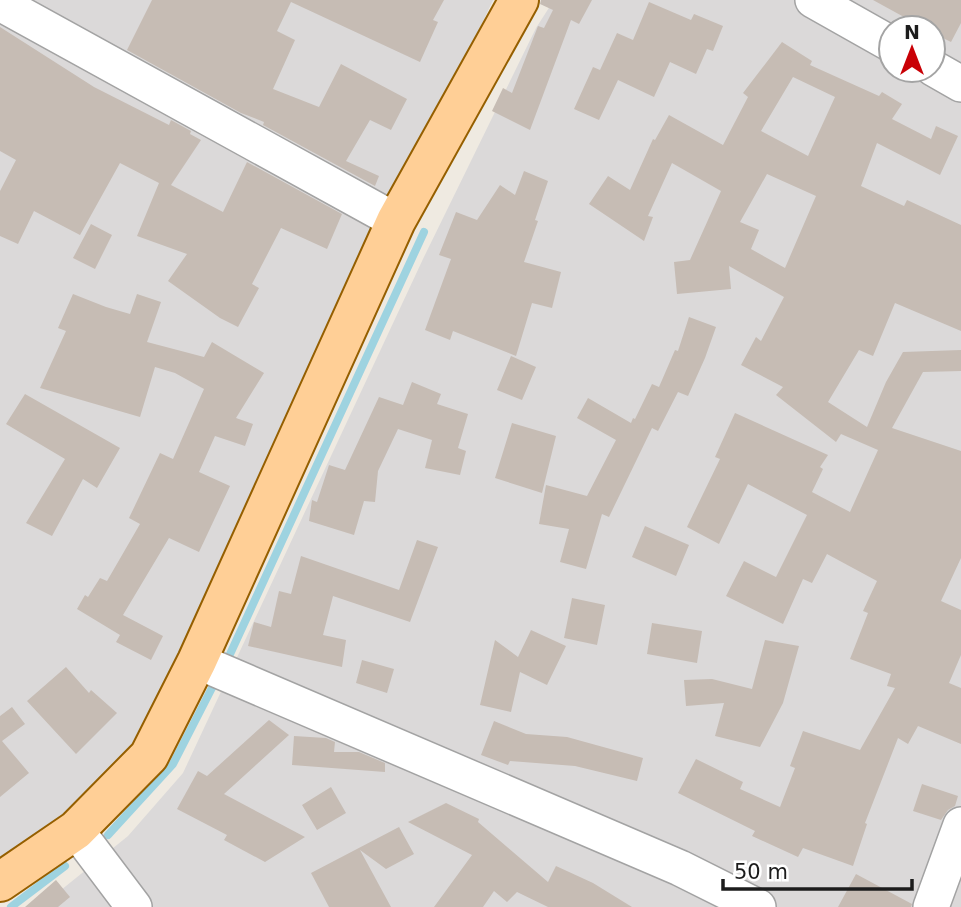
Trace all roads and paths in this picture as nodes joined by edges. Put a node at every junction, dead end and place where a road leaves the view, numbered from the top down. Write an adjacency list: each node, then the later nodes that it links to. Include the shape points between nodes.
1 (519, 0): 5 (main road)
2 (813, 0): 4 (street)
3 (0, 3): 5 (street)
4 (877, 36)
5 (396, 221): 6 (main road)
6 (197, 661): 8 (main road, via 149,756); 11 (street, via 680,868)
7 (961, 825): 12 (street)
8 (76, 830): 9 (main road); 10 (street)
9 (0, 881)
10 (134, 907)
11 (758, 907)
12 (931, 907)

